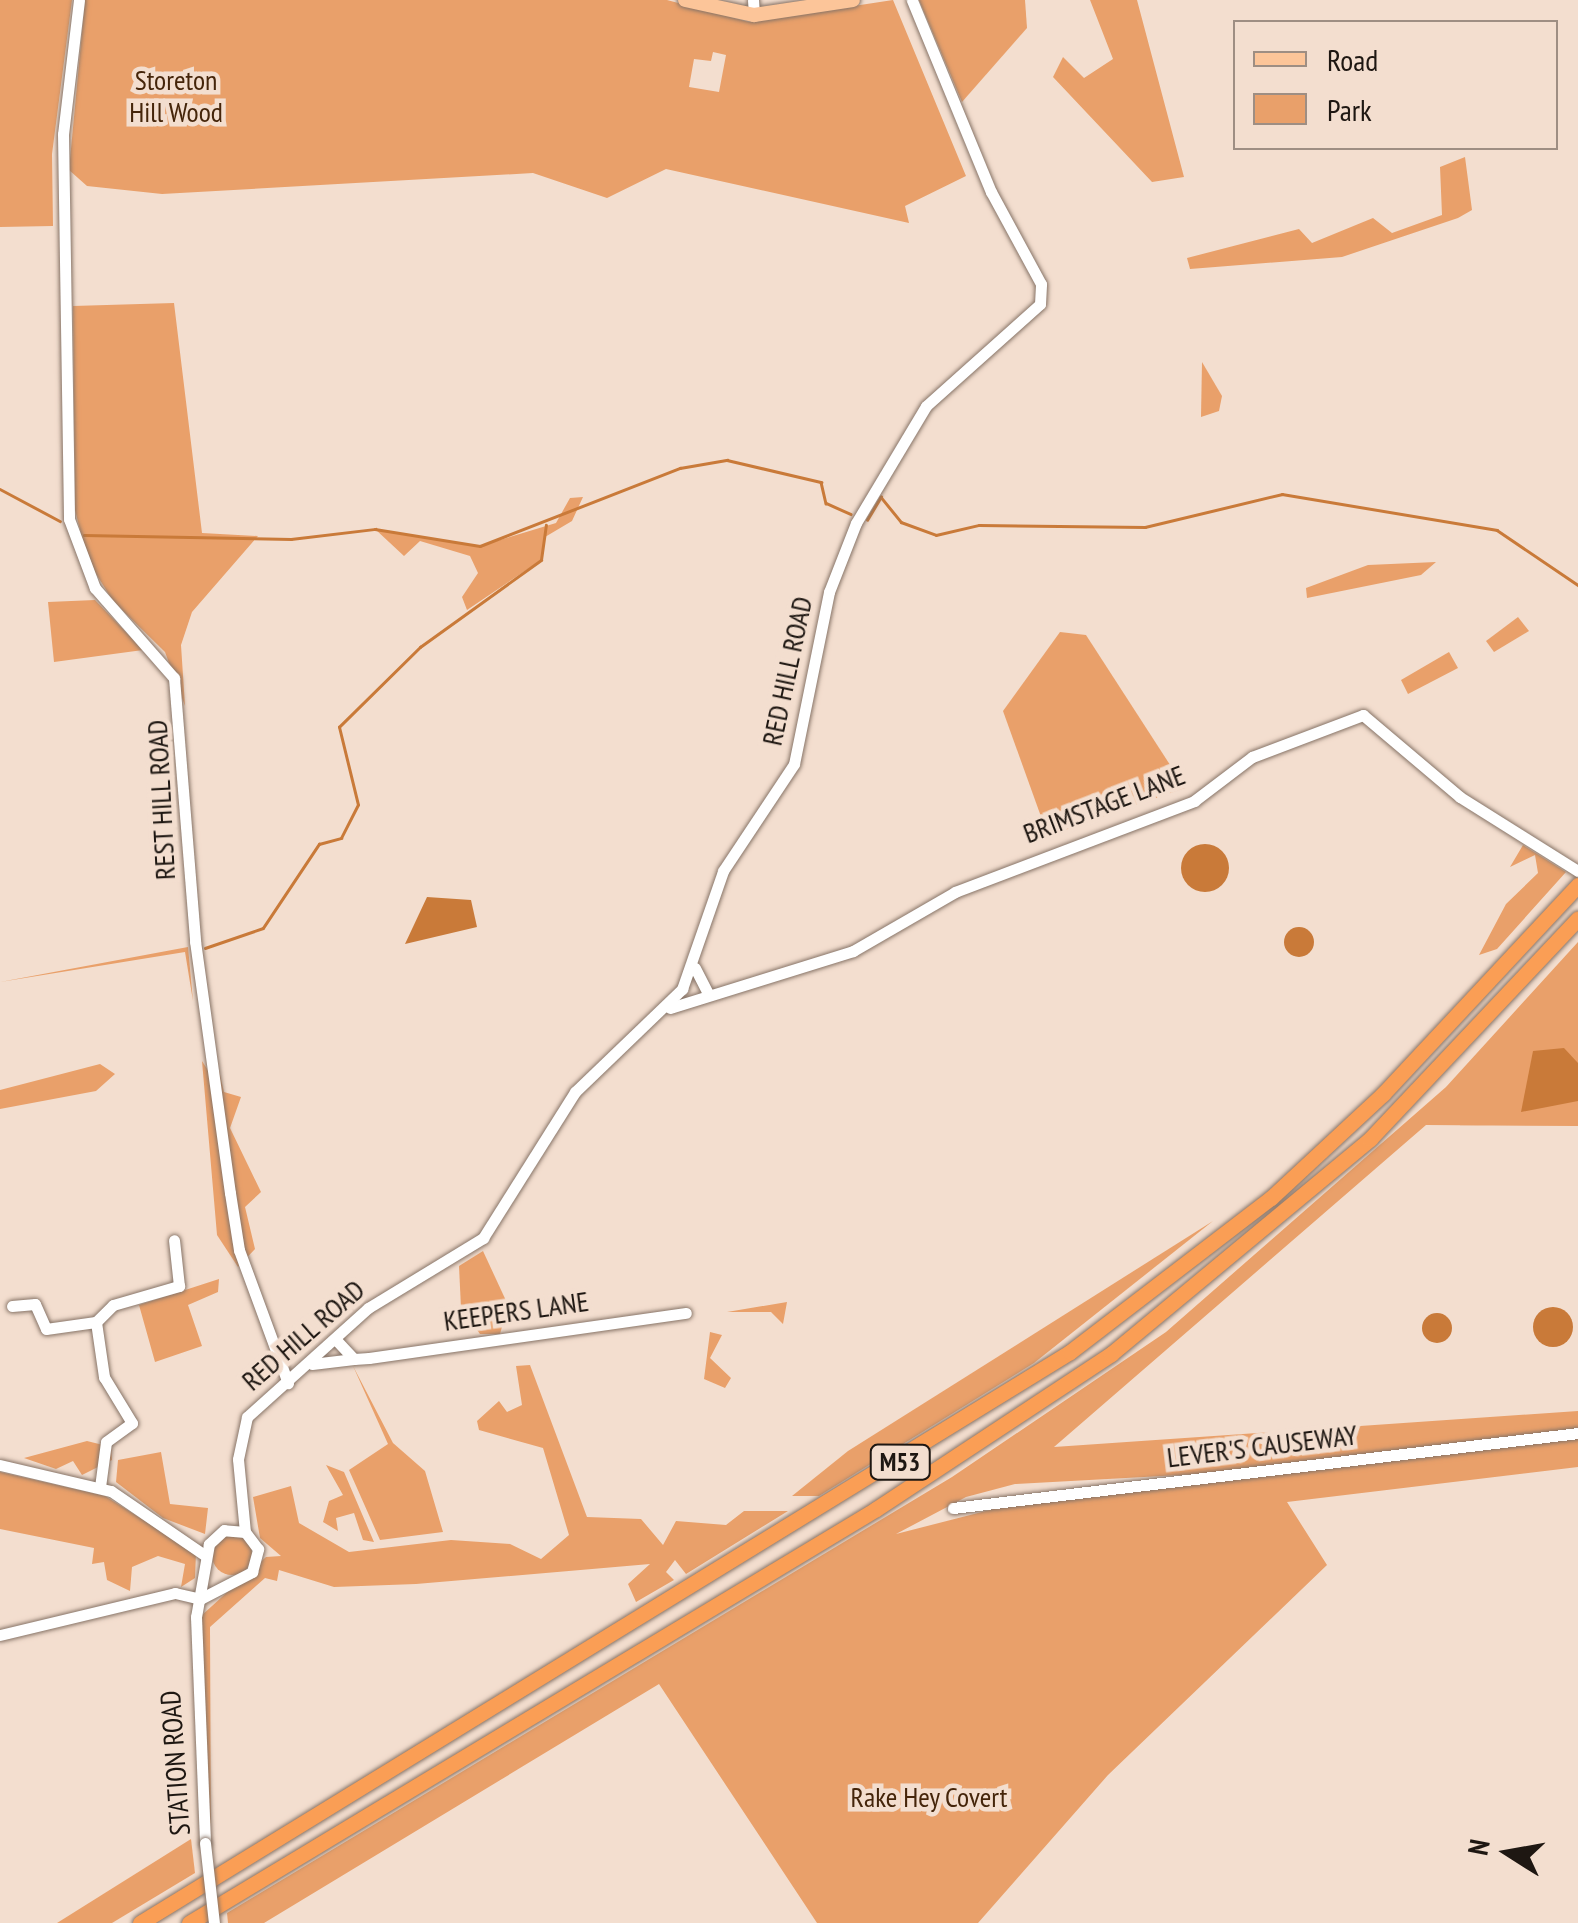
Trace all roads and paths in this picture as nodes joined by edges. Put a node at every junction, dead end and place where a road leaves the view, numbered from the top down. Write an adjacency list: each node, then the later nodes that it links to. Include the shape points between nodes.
1 (79, 0): 19 (street, REST HILL ROAD, via 63,134 68,519 96,588 174,678 194,940 227,1176 239,1250)
2 (685, 0): 5 (main road)
3 (853, 0): 5 (main road)
4 (912, 0): 9 (street, RED HILL ROAD, via 1043,298 926,406 856,523 829,592 794,764 722,871)
5 (753, 8)
6 (1578, 872): 10 (street, BRIMSTAGE LANE, via 1460,797 1363,715 1252,757 1194,801 973,884 852,951)
7 (1576, 887): 31 (highway, M53, via 1383,1094 1271,1198 1070,1352)
8 (1578, 918): 32 (highway, M53, via 1370,1139 1112,1354 876,1509)
9 (696, 968): 10 (street); 11 (street, RED HILL ROAD)
10 (708, 994): 11 (street, BRIMSTAGE LANE)
11 (666, 1010): 16 (street, RED HILL ROAD, via 575,1092 483,1238 368,1308)
12 (174, 1240): 15 (street, via 180,1286 113,1305)
13 (12, 1306): 15 (street, via 35,1304 46,1329)
14 (686, 1312): 17 (street, KEEPERS LANE)
15 (96, 1322): 22 (street, via 106,1382 132,1422 106,1442)
16 (338, 1342): 17 (street); 18 (street, RED HILL ROAD)
17 (354, 1359): 18 (street, KEEPERS LANE)
18 (312, 1364): 19 (street, RED HILL ROAD)
19 (288, 1382): 26 (street, RED HILL ROAD, via 241,1430)
20 (1578, 1433): 23 (street, LEVER'S CAUSEWAY)
21 (0, 1464): 22 (street)
22 (100, 1487): 24 (street)
23 (953, 1508)
24 (176, 1532): 25 (street); 27 (street)
25 (219, 1532): 26 (street); 27 (street)
26 (246, 1532): 28 (street, via 257,1563)
27 (206, 1557): 28 (street); 29 (street, STATION ROAD)
28 (232, 1581): 29 (street)
29 (200, 1600): 30 (street, via 174,1593); 33 (street, STATION ROAD, bridge, via 194,1681)
30 (0, 1635)
31 (140, 1923)
32 (190, 1923)
33 (214, 1923)

